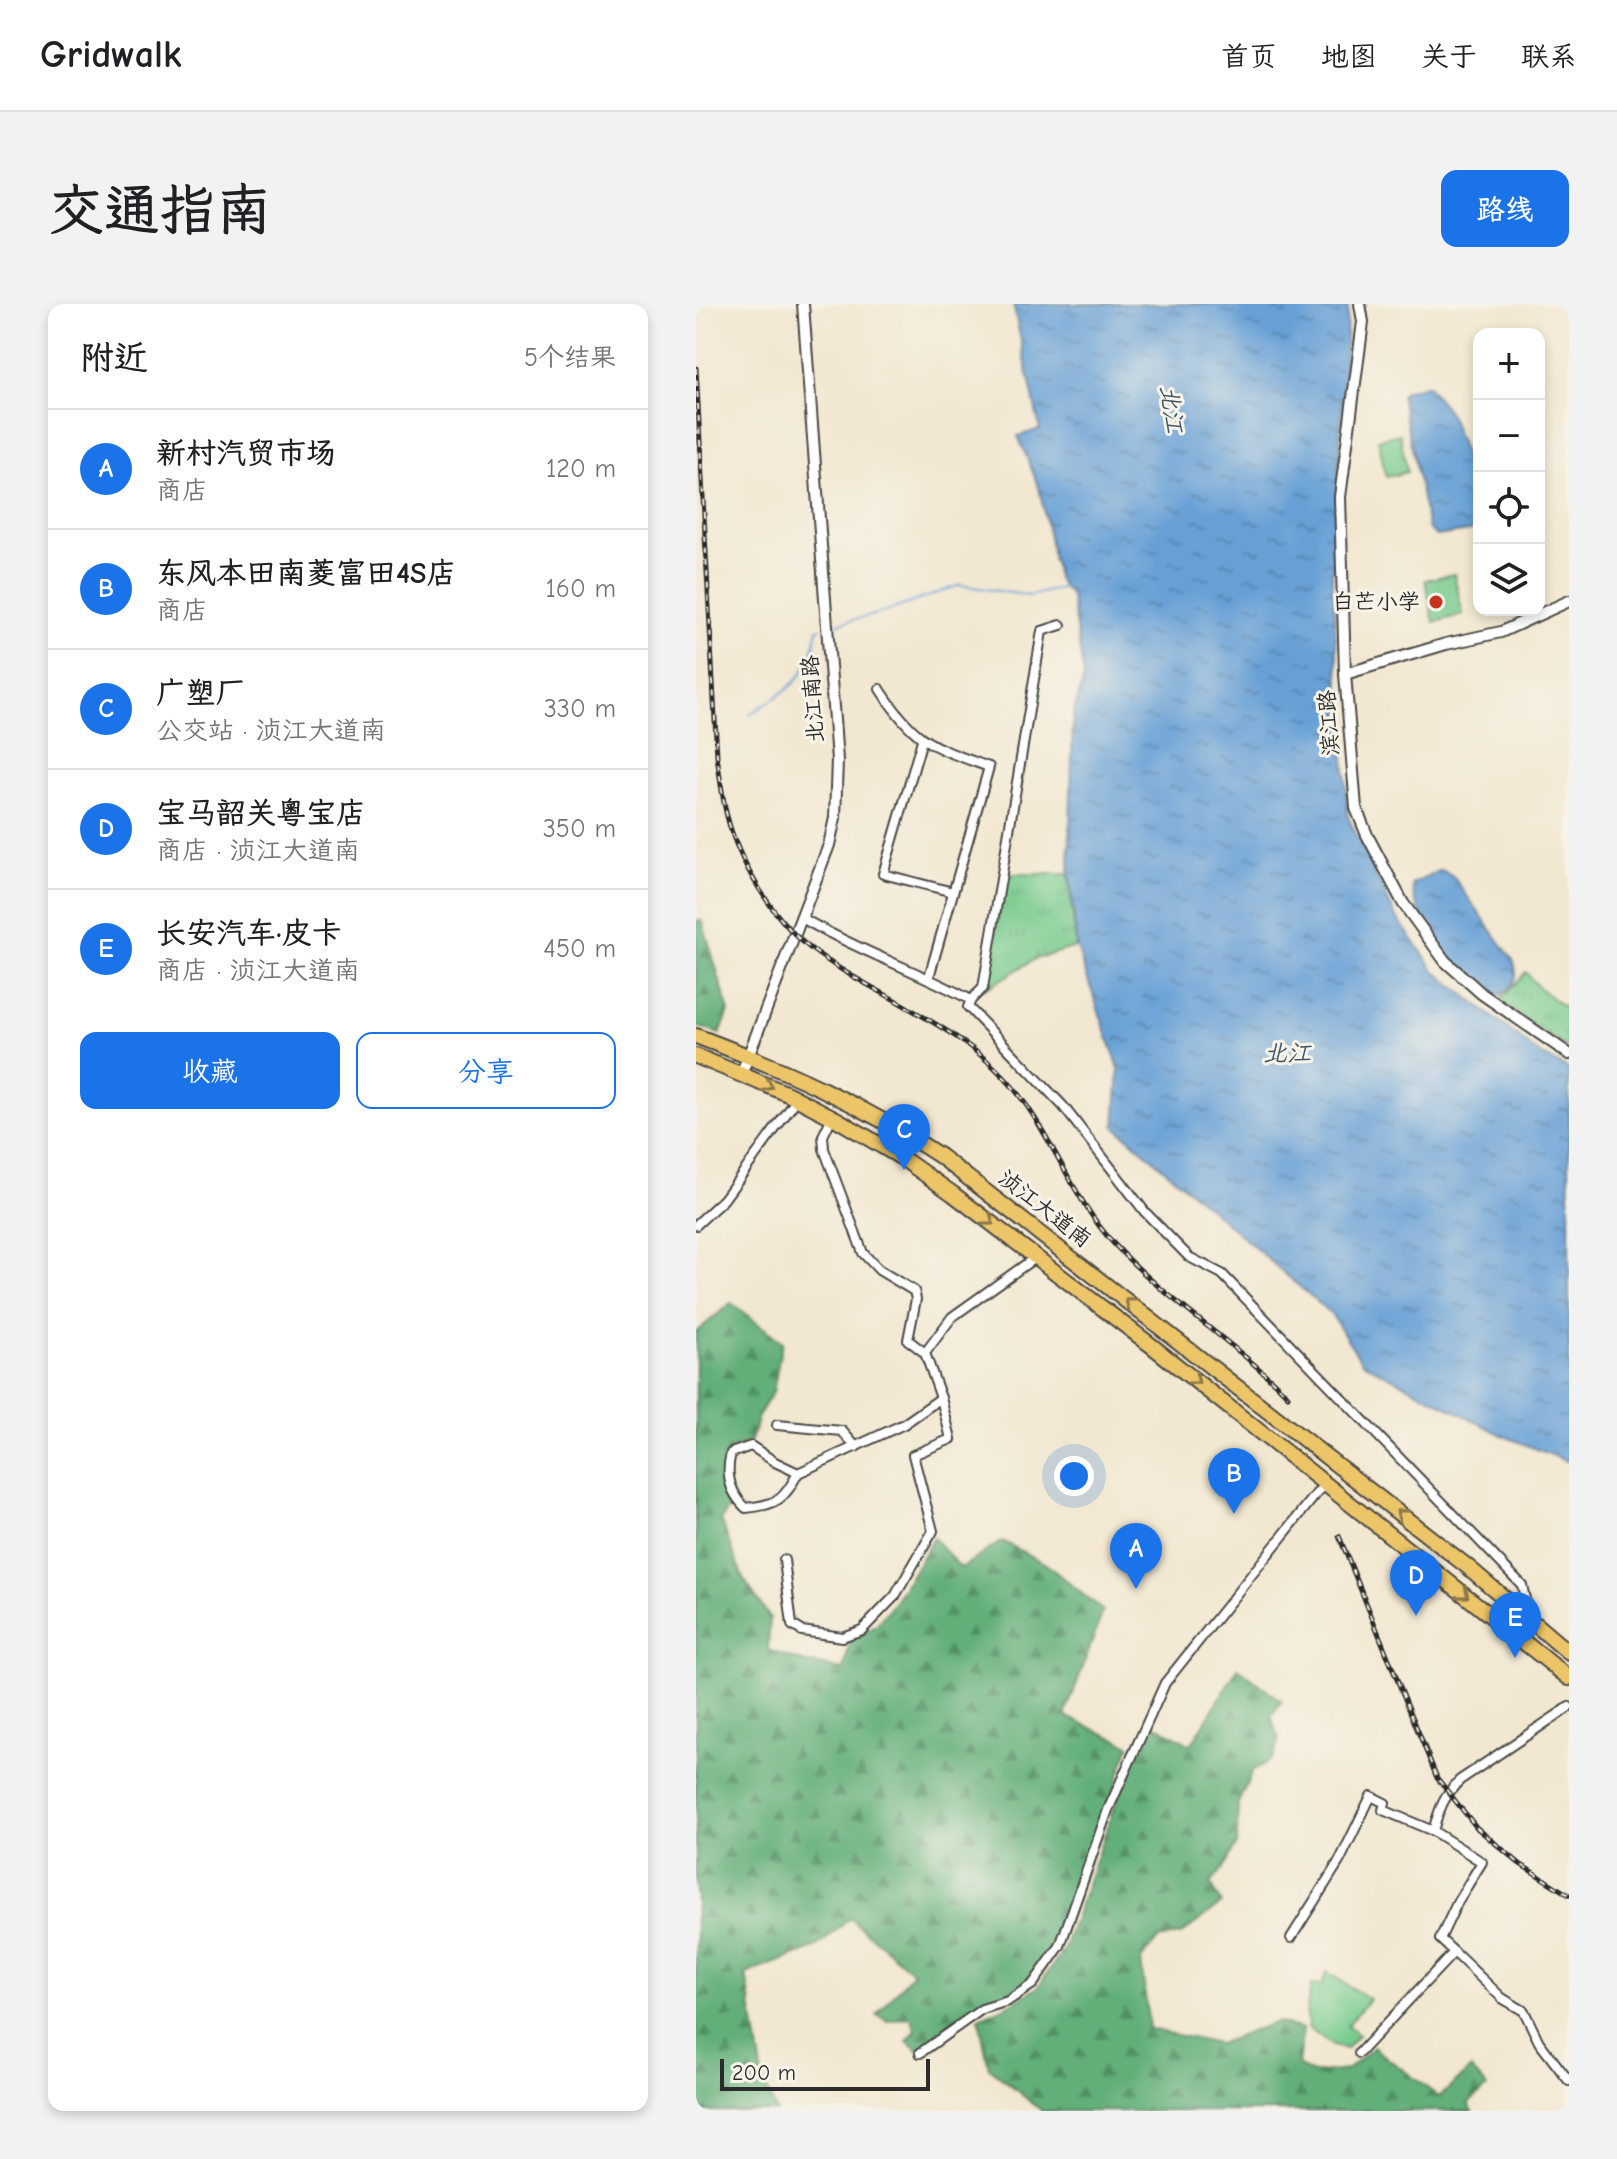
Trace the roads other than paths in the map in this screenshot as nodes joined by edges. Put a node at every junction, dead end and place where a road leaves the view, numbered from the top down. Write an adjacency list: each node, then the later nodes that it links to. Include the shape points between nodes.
1 (803, 304): 9 (street, 北江南路, via 837,760 835,818)
2 (1360, 304): 5 (street, 滨江路, via 1363,322 1340,497)
3 (1569, 601): 5 (street, via 1501,632)
4 (1061, 625): 11 (street, via 1042,631 983,988)
5 (1345, 674): 13 (street, 滨江路, via 1356,808 1403,903 1445,961 1482,994)
6 (880, 689): 7 (street)
7 (922, 740): 8 (street, via 989,767); 8 (street, via 883,874)
8 (953, 892): 10 (street)
9 (802, 918): 10 (street); 14 (street, 北江南路)
10 (929, 977): 11 (street)
11 (971, 1000): 29 (street, via 968,1007 1063,1106 1145,1212 1189,1257 1222,1274 1522,1585)
12 (696, 1036): 14 (main road, 浈江大道南)
13 (1569, 1054)
14 (748, 1055): 16 (street, 北江南路); 25 (main road, 浈江大道南, one-way to 14, via 929,1149 848,1100)
15 (696, 1056): 16 (main road, 浈江大道南)
16 (741, 1075): 17 (main road, 浈江大道南, one-way to 17)
17 (797, 1099): 18 (main road, 浈江大道南); 19 (street, via 724,1199)
18 (832, 1117): 20 (main road, 浈江大道南, one-way to 20, via 914,1166); 21 (street, via 823,1136 824,1149 859,1246 879,1270 914,1291 908,1340)
19 (696, 1225)
20 (1036, 1257): 21 (street, via 952,1317); 27 (main road, 浈江大道南, one-way to 27)
21 (925, 1353): 22 (street)
22 (941, 1398): 24 (street, via 904,1424); 28 (street, via 951,1439 913,1455 933,1531 874,1621 842,1637 796,1628)
23 (777, 1425): 24 (street, via 842,1431)
24 (856, 1447): 26 (street)
25 (1338, 1466): 27 (main road); 29 (main road, 浈江大道南, one-way to 25)
26 (798, 1473): 26 (street, via 751,1446 731,1453 728,1464 733,1495 746,1508 776,1504)
27 (1325, 1483): 30 (main road, 浈江大道南, one-way to 30); 37 (street, via 1165,1683 1108,1810 1060,1946 1033,1984 1008,2001 982,2009)
28 (784, 1560)
29 (1529, 1619): 30 (main road); 31 (main road, 浈江大道南)
30 (1516, 1635): 32 (main road, 浈江大道南)
31 (1569, 1653)
32 (1569, 1678)
33 (1569, 1707): 34 (street, via 1460,1780 1440,1805)
34 (1433, 1831): 35 (street, via 1383,1810 1385,1803 1371,1796 1340,1860); 36 (street, via 1482,1862 1440,1939)
35 (1291, 1938)
36 (1454, 1952): 38 (street); 39 (street, via 1502,1998 1524,2011 1539,2042)
37 (920, 2053)
38 (1359, 2053)
39 (1569, 2081)

